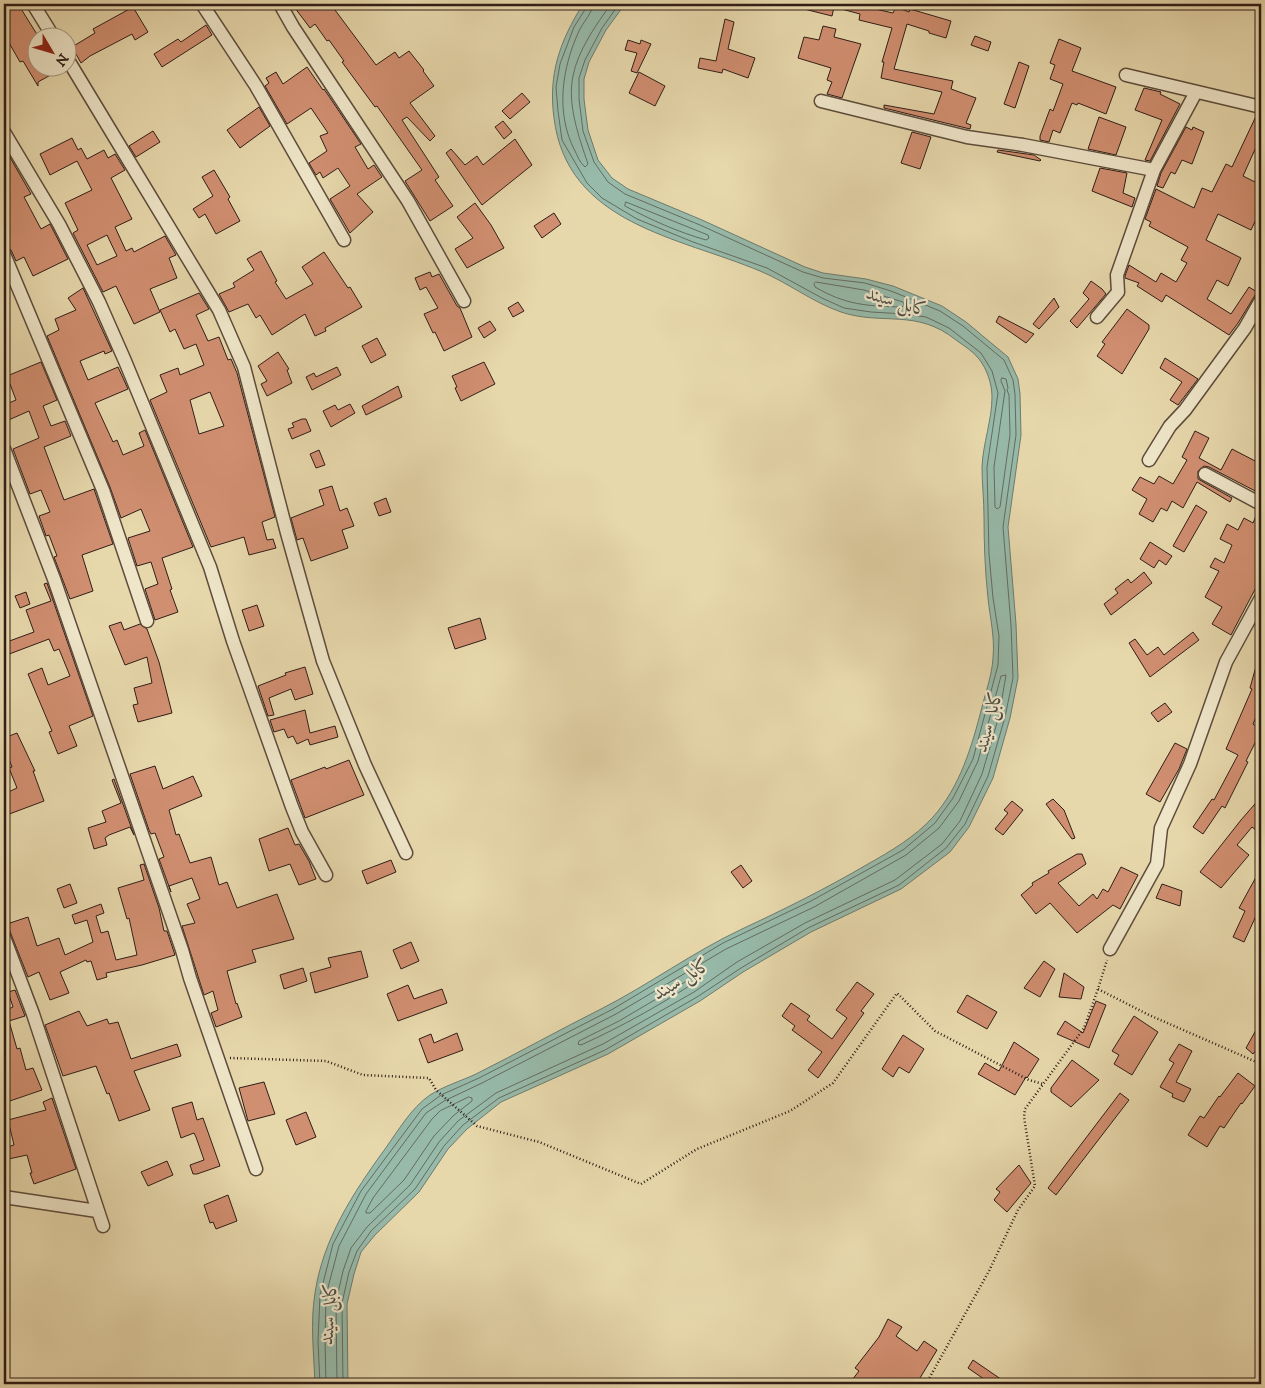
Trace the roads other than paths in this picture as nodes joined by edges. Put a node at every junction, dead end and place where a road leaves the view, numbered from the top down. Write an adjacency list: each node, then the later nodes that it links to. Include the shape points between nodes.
1 (33, 4): 4 (street)
2 (202, 4): 12 (street, via 256,86)
3 (280, 4): 15 (street, via 408,201)
4 (48, 28)
5 (1126, 75): 7 (street)
6 (78, 77): 23 (street, via 219,310 244,367 323,660 365,765)
7 (1196, 92): 9 (street); 11 (street)
8 (821, 100): 11 (street, via 967,137)
9 (1261, 107)
10 (4, 132): 24 (street, via 59,224 122,352 210,567 292,807)
11 (1154, 170): 16 (street, via 1118,275 1118,292)
12 (344, 240)
13 (4, 254): 22 (street, via 103,490)
14 (1261, 300): 18 (street)
15 (464, 301)
16 (1097, 317)
17 (4, 449): 27 (street, via 57,588)
18 (1149, 460)
19 (1205, 474): 20 (street)
20 (1261, 504)
21 (1261, 598): 26 (street, via 1226,662 1190,764 1162,828 1157,864)
22 (147, 621)
23 (406, 853)
24 (326, 875)
25 (4, 936): 29 (street)
26 (1110, 949)
27 (256, 1169)
28 (4, 1196): 29 (street)
29 (98, 1212): 30 (street)
30 (103, 1226)

